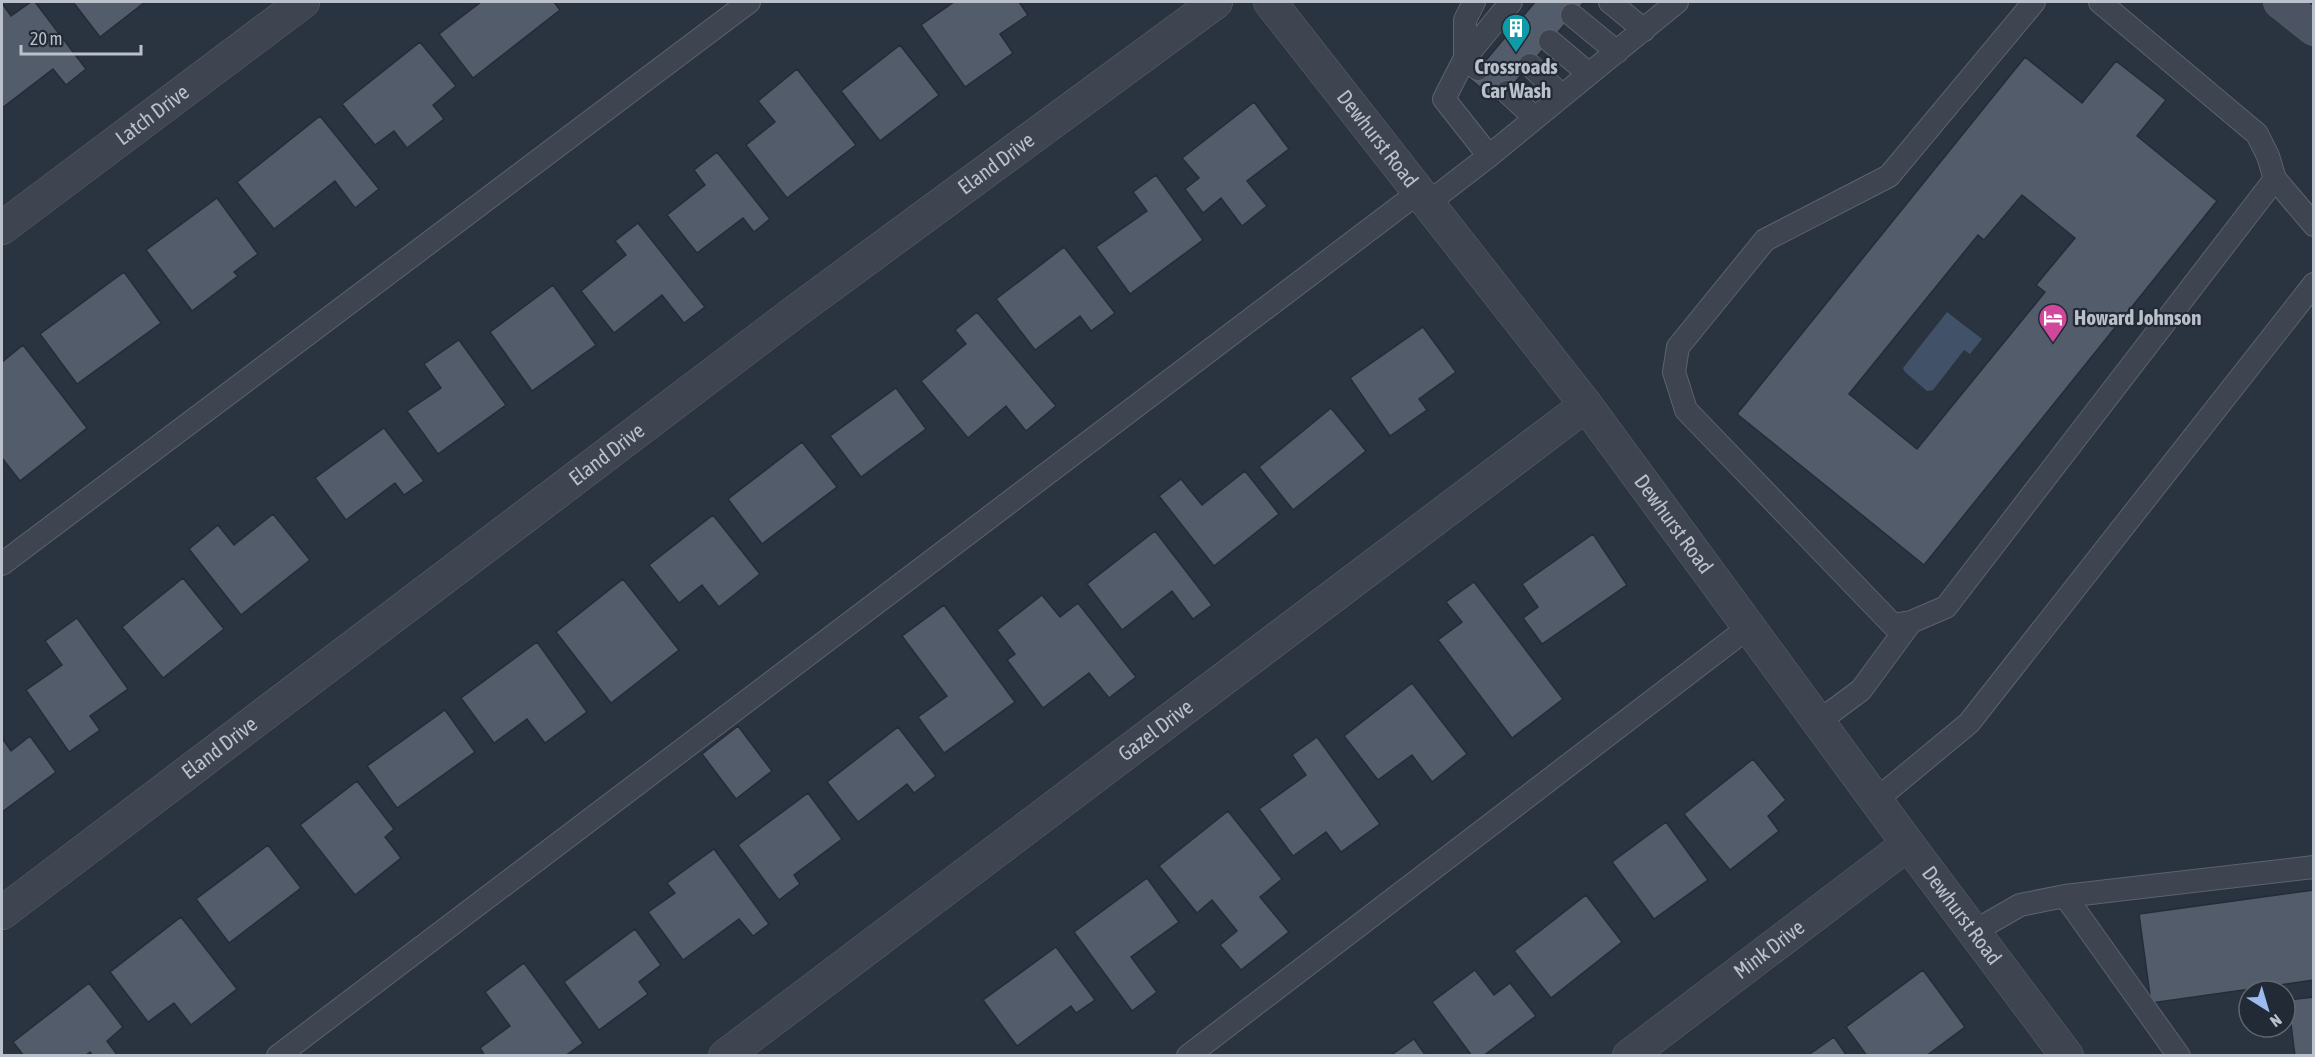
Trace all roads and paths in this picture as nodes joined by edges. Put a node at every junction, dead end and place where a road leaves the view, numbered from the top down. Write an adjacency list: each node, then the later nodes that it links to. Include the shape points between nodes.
1 (303, 2): 27 (street, Latch Drive)
2 (749, 2): 30 (lane)
3 (1216, 2): 38 (street, Eland Drive, via 796,311)
4 (1270, 2): 25 (street, Dewhurst Road)
5 (1474, 2): 17 (lane, via 1465,20)
6 (1610, 2): 14 (lane)
7 (1677, 2): 14 (lane)
8 (2034, 2): 31 (lane, via 1888,176 1765,240 1678,347 1674,372 1686,410 1893,626)
9 (2100, 2): 24 (lane, via 2257,134)
10 (2280, 2): 13 (main road)
11 (1513, 9): 17 (lane)
12 (1572, 15): 16 (lane)
13 (2313, 28)
14 (1644, 30): 16 (lane)
15 (1550, 41): 19 (lane)
16 (1617, 52): 19 (lane)
17 (1472, 64): 23 (lane, via 1444,99)
18 (1530, 65): 21 (lane)
19 (1589, 74): 21 (lane)
20 (1507, 92): 22 (lane)
21 (1562, 96): 22 (lane)
22 (1535, 118): 23 (lane)
23 (1489, 156): 25 (lane)
24 (2275, 179): 26 (lane); 31 (lane, via 1946,607)
25 (1423, 197): 29 (street, Dewhurst Road); 40 (lane)
26 (2313, 225)
27 (2, 228)
28 (2313, 284): 34 (lane, via 1969,723)
29 (1586, 405): 32 (street, Dewhurst Road); 41 (street, Gazel Drive)
30 (2, 564)
31 (1911, 622): 33 (lane, via 1861,690)
32 (1749, 627): 33 (street, Dewhurst Road); 42 (lane)
33 (1818, 722): 34 (street, Dewhurst Road)
34 (1876, 800): 35 (street, Dewhurst Road)
35 (1908, 844): 39 (street, Dewhurst Road); 43 (street, Mink Drive)
36 (2313, 867): 37 (lane)
37 (2065, 896): 39 (lane, via 2020,905); 45 (lane)
38 (2, 913)
39 (1973, 932): 44 (street, Dewhurst Road)
40 (278, 1056)
41 (725, 1056)
42 (1188, 1056)
43 (1629, 1056)
44 (2067, 1056)
45 (2179, 1056)

